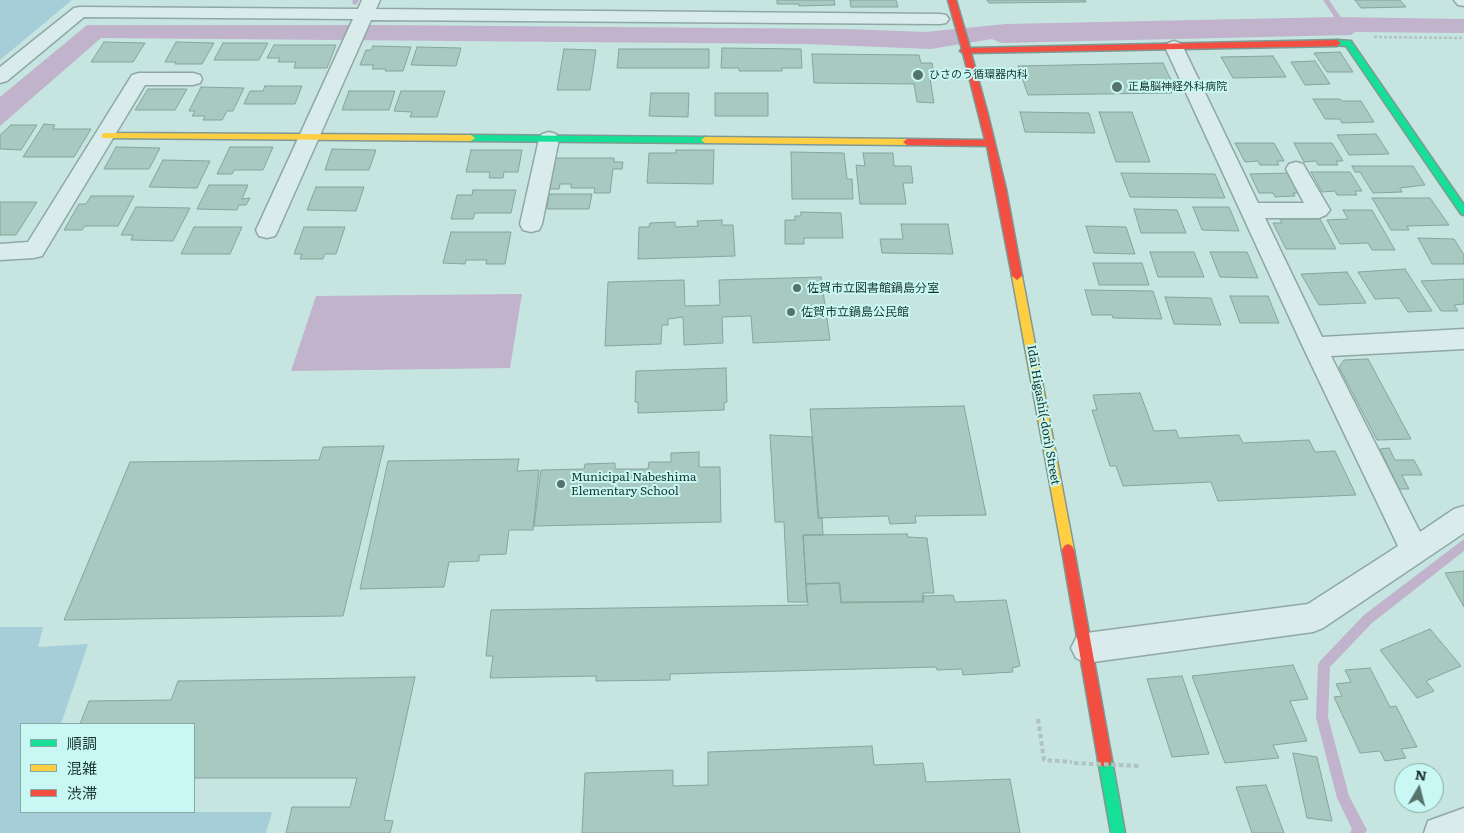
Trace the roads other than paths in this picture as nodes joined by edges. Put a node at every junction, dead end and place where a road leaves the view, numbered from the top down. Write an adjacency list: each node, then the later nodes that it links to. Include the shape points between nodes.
1 (756, 0): 3 (street, via 757,5)
2 (952, 0): 6 (street, Idai Higashi(-dori) Street)
3 (366, 9): 4 (street); 7 (street, via 80,12); 10 (street)
4 (940, 19)
5 (1174, 47): 6 (street); 14 (street); 15 (street, via 1348,43)
6 (964, 49): 12 (street, Idai Higashi(-dori) Street)
7 (0, 77)
8 (193, 79): 9 (street, via 139,79)
9 (106, 136): 10 (street); 18 (street, via 34,250)
10 (310, 138): 11 (street); 17 (street)
11 (549, 138): 12 (street); 16 (street)
12 (991, 143): 23 (street, Idai Higashi(-dori) Street)
13 (1296, 169): 14 (street, via 1319,210)
14 (1251, 211): 20 (street)
15 (1464, 212)
16 (531, 224)
17 (267, 230)
18 (0, 252)
19 (1464, 339): 20 (street)
20 (1315, 347): 22 (street)
21 (1464, 518): 22 (street)
22 (1414, 549): 23 (street, via 1314,618)
23 (1086, 648): 25 (street, Idai Higashi(-dori) Street)
24 (1464, 824): 26 (street)
25 (1118, 833)
26 (1440, 833)

